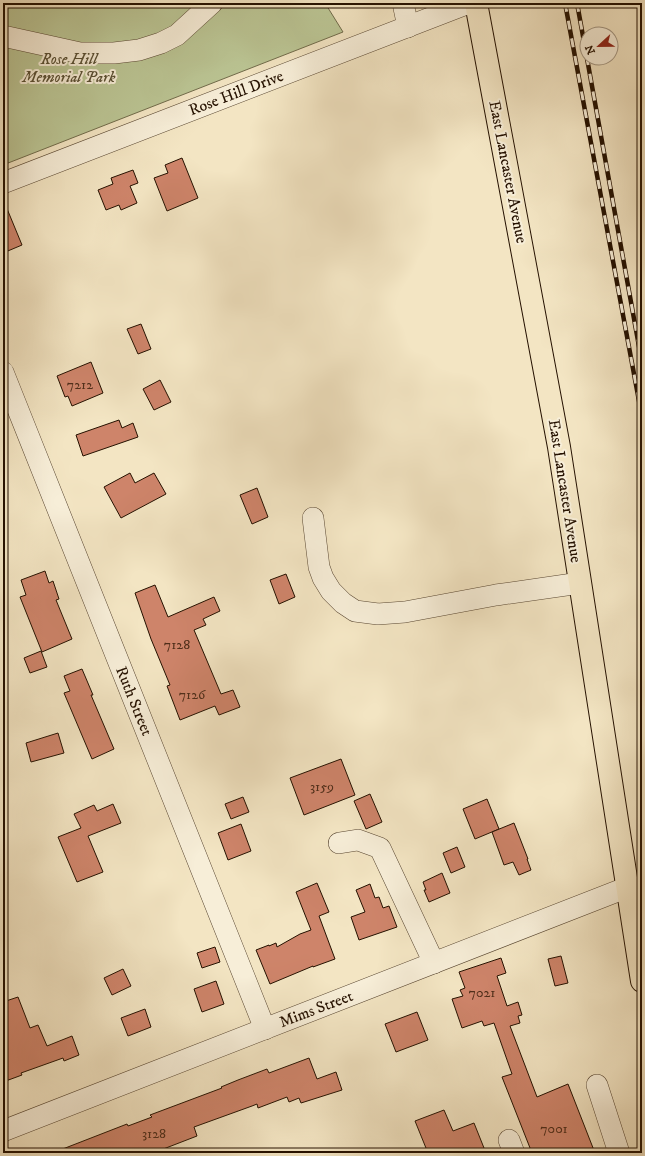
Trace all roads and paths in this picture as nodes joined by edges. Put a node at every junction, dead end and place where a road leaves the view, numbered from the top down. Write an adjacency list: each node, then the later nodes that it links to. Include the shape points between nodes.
1 (212, 3): 6 (street, via 177,35 139,50 80,53)
2 (403, 3): 5 (street)
3 (470, 3): 5 (street, Rose Hill Drive)
4 (476, 3): 10 (main road, East Lancaster Avenue, via 559,447)
5 (408, 27): 7 (street, Rose Hill Drive)
6 (3, 36)
7 (3, 182)
8 (3, 372): 15 (street, Ruth Street)
9 (313, 518): 10 (street, via 319,567 323,578 335,595 355,611 378,614 405,612)
10 (580, 582): 12 (main road, East Lancaster Avenue)
11 (339, 843): 13 (street, via 358,840 380,848)
12 (628, 887): 13 (street, Mims Street); 14 (main road, East Lancaster Avenue)
13 (434, 963): 15 (street, Mims Street)
14 (642, 981)
15 (265, 1029): 17 (street, Mims Street)
16 (597, 1085): 18 (street)
17 (3, 1131)
18 (619, 1153)

